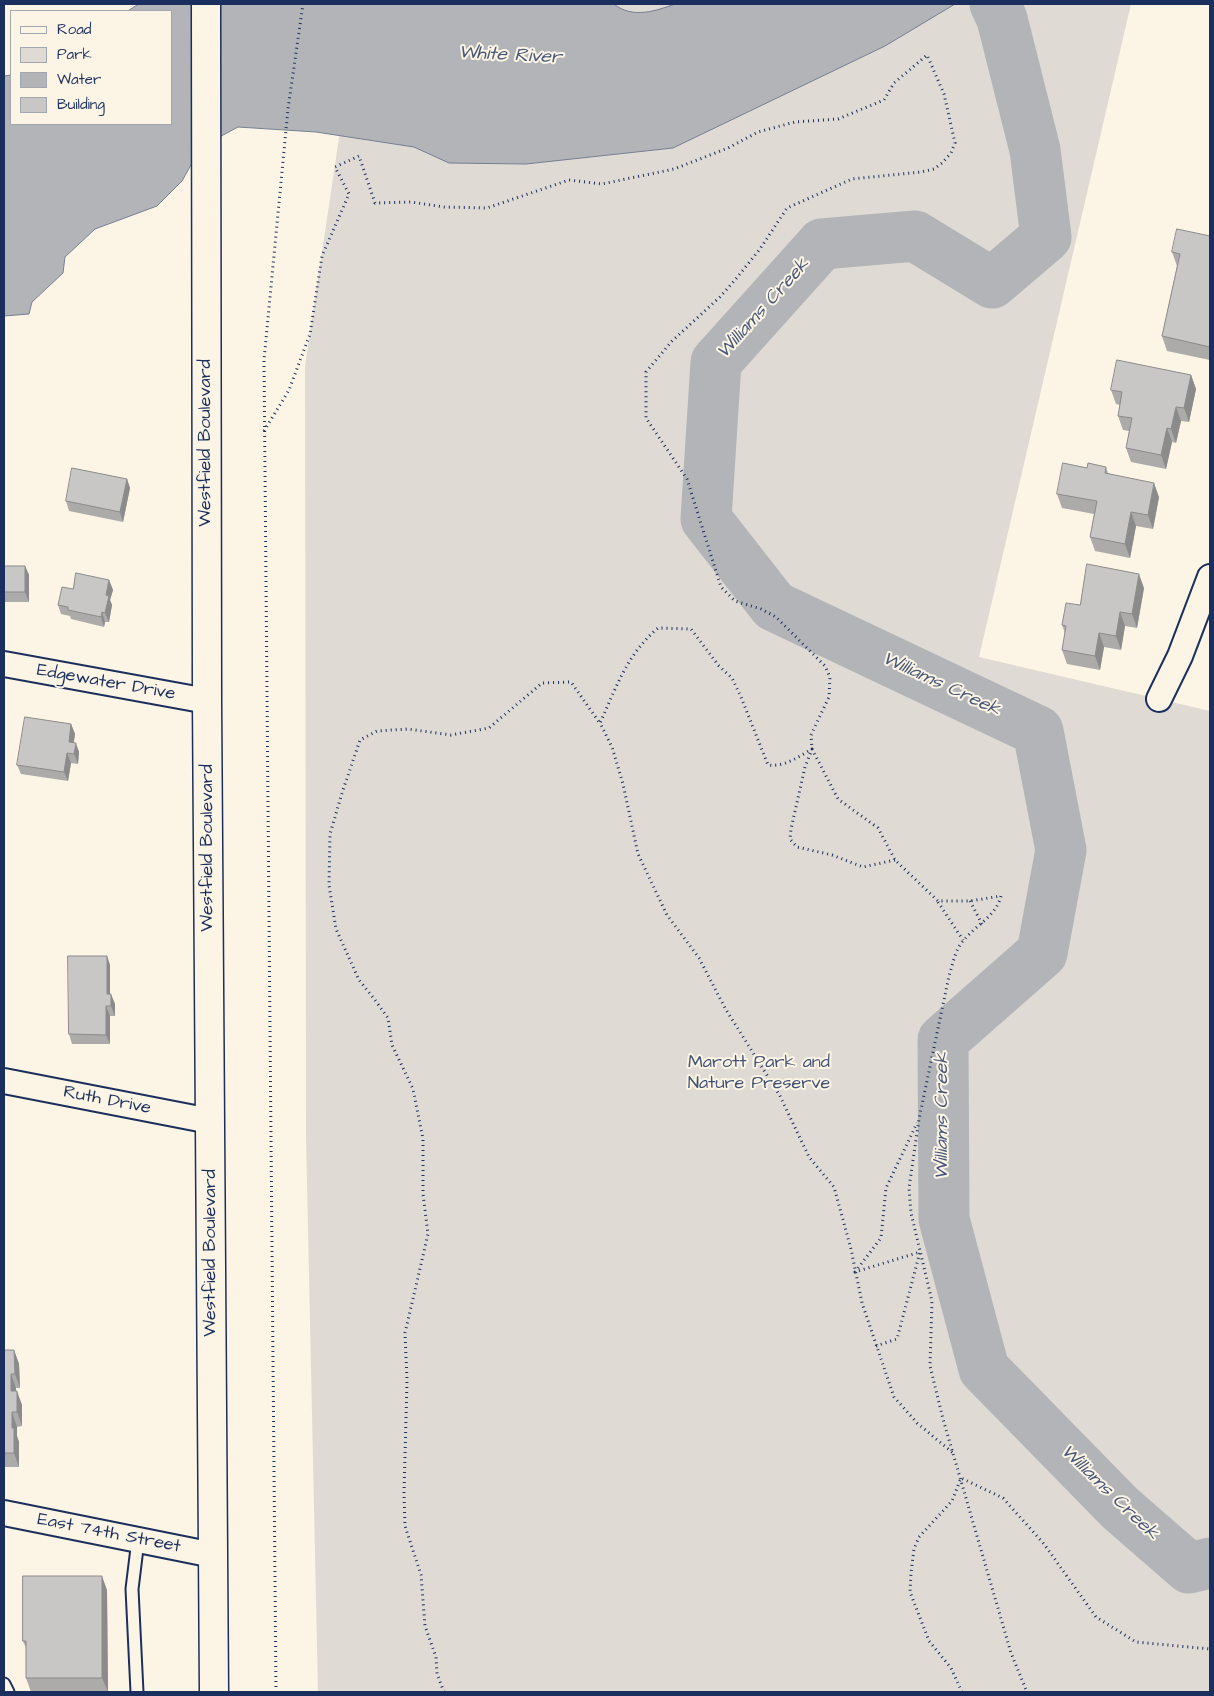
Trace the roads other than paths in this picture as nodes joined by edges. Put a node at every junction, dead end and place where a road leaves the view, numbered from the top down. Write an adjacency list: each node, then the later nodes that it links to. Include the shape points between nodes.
1 (206, 4): 5 (street, Westfield Boulevard)
2 (1210, 577): 4 (street)
3 (4, 664): 5 (street, Edgewater Drive)
4 (1160, 699)
5 (207, 701): 7 (street, Westfield Boulevard)
6 (4, 1081): 7 (street, Ruth Drive)
7 (210, 1121): 10 (street, Westfield Boulevard)
8 (4, 1513): 9 (street, East 74th Street)
9 (138, 1540): 10 (street, East 74th Street); 11 (lane, via 132,1589)
10 (213, 1555): 12 (street, Westfield Boulevard)
11 (137, 1692)
12 (214, 1692)

